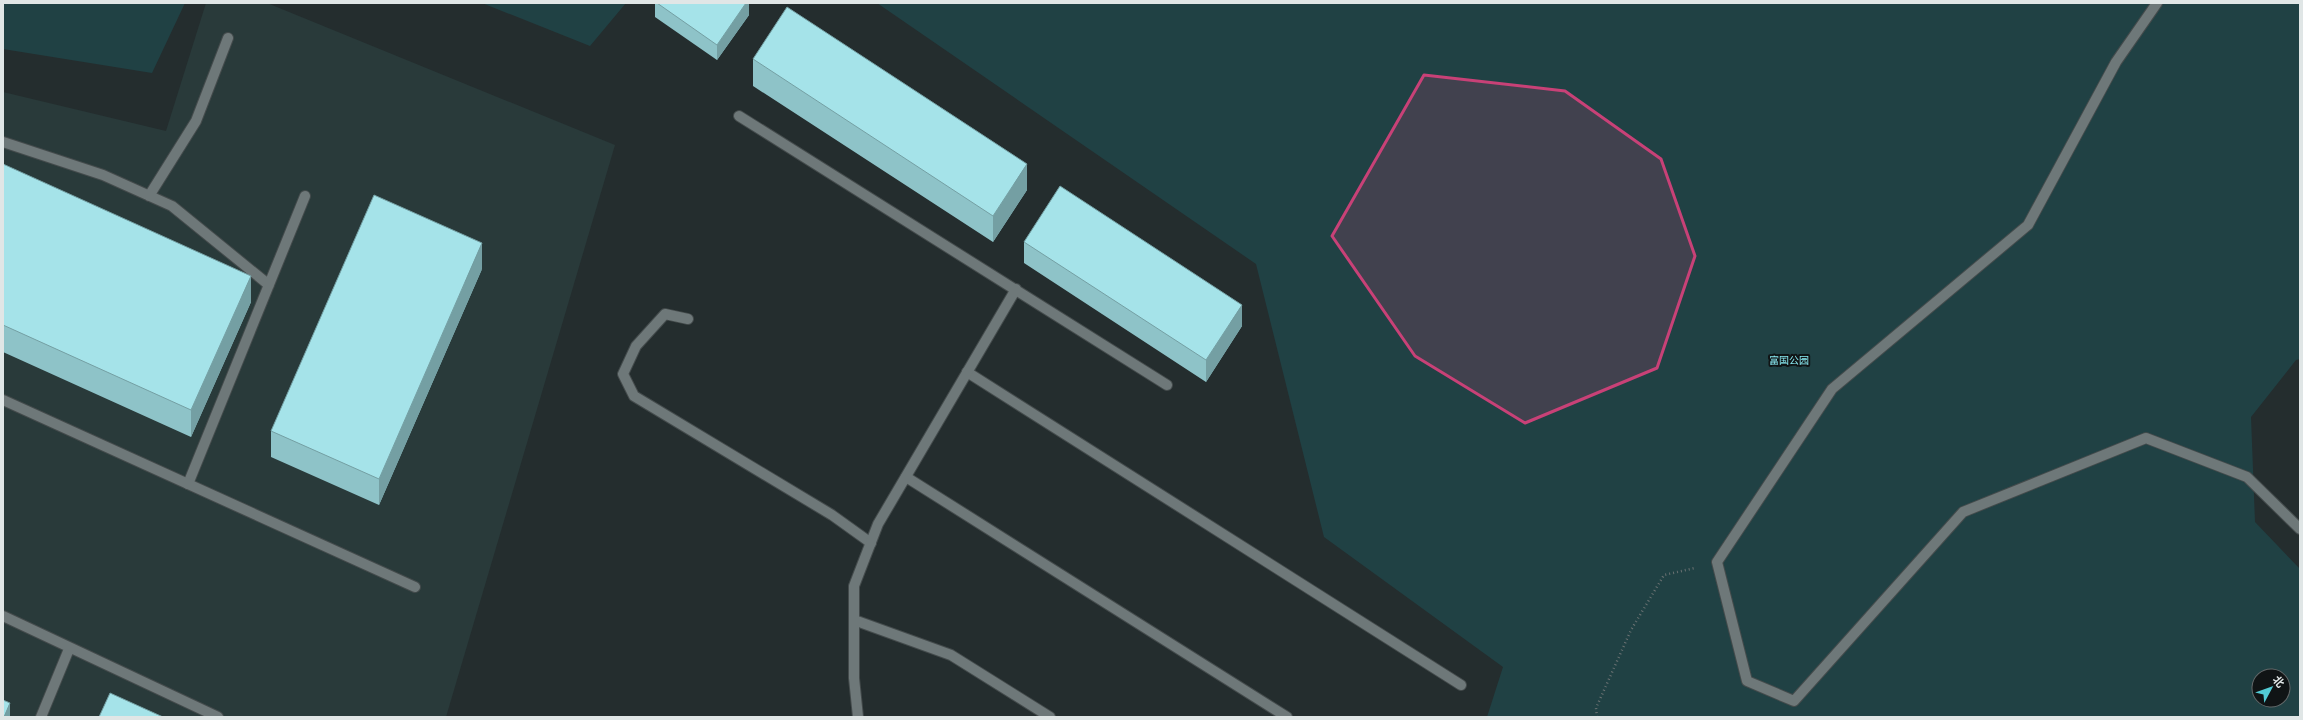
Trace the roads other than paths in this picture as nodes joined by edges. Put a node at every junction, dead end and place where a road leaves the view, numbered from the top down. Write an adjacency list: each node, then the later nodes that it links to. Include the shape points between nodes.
1 (2157, 3): 15 (street, via 2116,62 2028,225 1832,389 1717,562 1747,681 1794,701 1963,512 2146,438 2248,477)
2 (228, 38): 5 (street, via 196,121)
3 (739, 116): 8 (street)
4 (3, 142): 5 (street, via 103,175)
5 (149, 196): 7 (street, via 172,206)
6 (305, 196): 7 (street)
7 (269, 285): 14 (street)
8 (1016, 289): 10 (street); 11 (street)
9 (688, 319): 16 (street, via 665,314 636,346 623,374 634,396 832,515)
10 (967, 372): 13 (street); 21 (street)
11 (1167, 385)
12 (3, 400): 14 (street)
13 (906, 477): 16 (street, via 878,524); 26 (street)
14 (188, 484): 17 (street)
15 (2300, 529)
16 (870, 543): 19 (street, via 854,586)
17 (414, 587)
18 (3, 616): 20 (street)
19 (854, 620): 24 (street, via 854,678); 25 (street, via 951,656)
20 (70, 649): 22 (street); 23 (street)
21 (1461, 685)
22 (41, 717)
23 (218, 717)
24 (858, 717)
25 (1050, 717)
26 (1287, 717)

